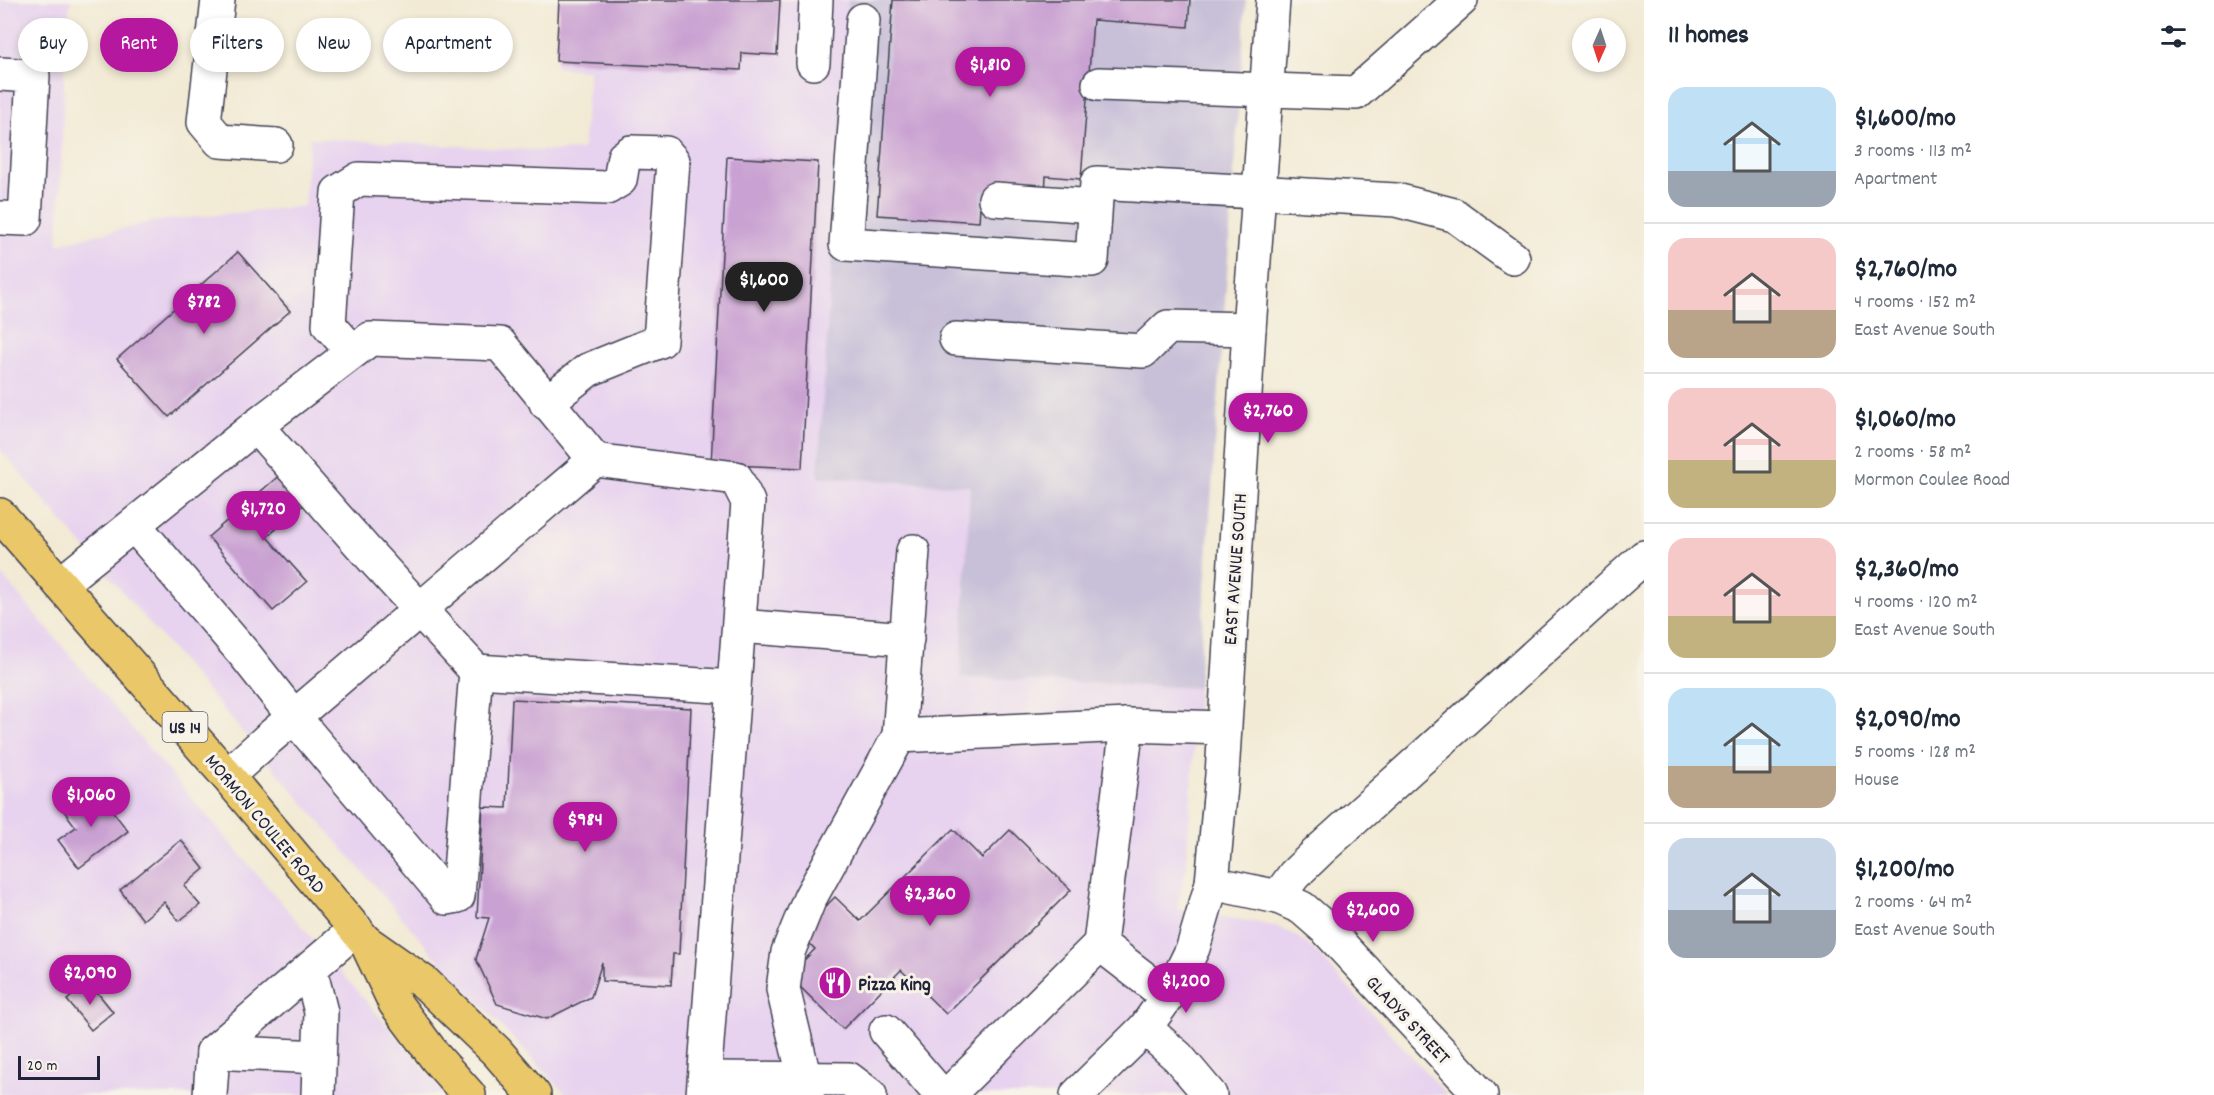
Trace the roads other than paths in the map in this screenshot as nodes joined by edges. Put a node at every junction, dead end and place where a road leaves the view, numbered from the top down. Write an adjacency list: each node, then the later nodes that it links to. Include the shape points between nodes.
1 (218, 0): 10 (street, via 204,122 220,141)
2 (816, 0): 6 (street)
3 (1273, 0): 9 (street, EAST AVENUE SOUTH)
4 (1461, 0): 9 (street, via 1356,93)
5 (863, 20): 13 (street, via 846,244 1092,260)
6 (813, 63)
7 (0, 74): 14 (street, via 33,76 25,219)
8 (1099, 84): 9 (street)
9 (1267, 91): 11 (street, EAST AVENUE SOUTH)
10 (276, 144)
11 (1261, 193): 13 (street, via 1096,183); 15 (street, via 1396,200 1454,215); 16 (street, EAST AVENUE SOUTH)
12 (995, 199): 13 (street)
13 (1095, 206)
14 (0, 218)
15 (1513, 258)
16 (1249, 329): 17 (street, via 1168,327 1143,351); 34 (street, EAST AVENUE SOUTH)
17 (956, 339)
18 (352, 351): 19 (street, via 370,339 500,344); 19 (street, via 329,325 338,192 359,179 607,188 620,180 624,157 631,152 666,153 673,161 660,341 588,370); 20 (street)
19 (546, 403): 21 (street)
20 (256, 426): 23 (street); 27 (street)
21 (595, 460): 27 (street); 28 (street, via 736,478 748,502)
22 (0, 515): 26 (highway, MORMON COULEE ROAD / US 14)
23 (134, 525): 26 (street); 32 (street)
24 (913, 551): 29 (street)
25 (1644, 557): 38 (street, via 1320,850)
26 (60, 584): 36 (highway, MORMON COULEE ROAD / US 14)
27 (421, 610): 30 (street); 32 (street)
28 (739, 626): 29 (street); 31 (street)
29 (907, 639): 35 (street)
30 (476, 671): 31 (street); 32 (street, via 458,896 447,898)
31 (734, 687): 47 (street)
32 (294, 717): 36 (street)
33 (1127, 725): 34 (street); 35 (street); 40 (street)
34 (1224, 728): 37 (street, EAST AVENUE SOUTH)
35 (899, 736): 48 (street, via 810,898 788,952 783,988)
36 (227, 776): 39 (highway, MORMON COULEE ROAD / US 14)
37 (1212, 883): 38 (street, GLADYS STREET); 42 (street, EAST AVENUE SOUTH, via 1193,948)
38 (1278, 897): 58 (street, GLADYS STREET, via 1302,908 1326,929)
39 (361, 936): 41 (street); 51 (highway, MORMON COULEE ROAD / US 14, via 395,1003); 52 (highway, MORMON COULEE ROAD / US 14, via 425,983 497,1052)
40 (1100, 944): 42 (street); 55 (street)
41 (310, 969): 45 (street); 46 (street, via 321,1012)
42 (1167, 996): 43 (street, EAST AVENUE SOUTH)
43 (1145, 1028): 56 (street, EAST AVENUE SOUTH); 57 (street, via 1178,1057)
44 (886, 1031): 54 (street)
45 (213, 1052): 46 (street); 49 (street)
46 (319, 1057): 50 (street)
47 (704, 1087): 48 (street)
48 (805, 1088): 53 (street, via 849,1079)
49 (210, 1095)
50 (318, 1095)
51 (469, 1095)
52 (534, 1095)
53 (870, 1095)
54 (940, 1095)
55 (948, 1095)
56 (1077, 1095)
57 (1210, 1095)
58 (1481, 1095)

